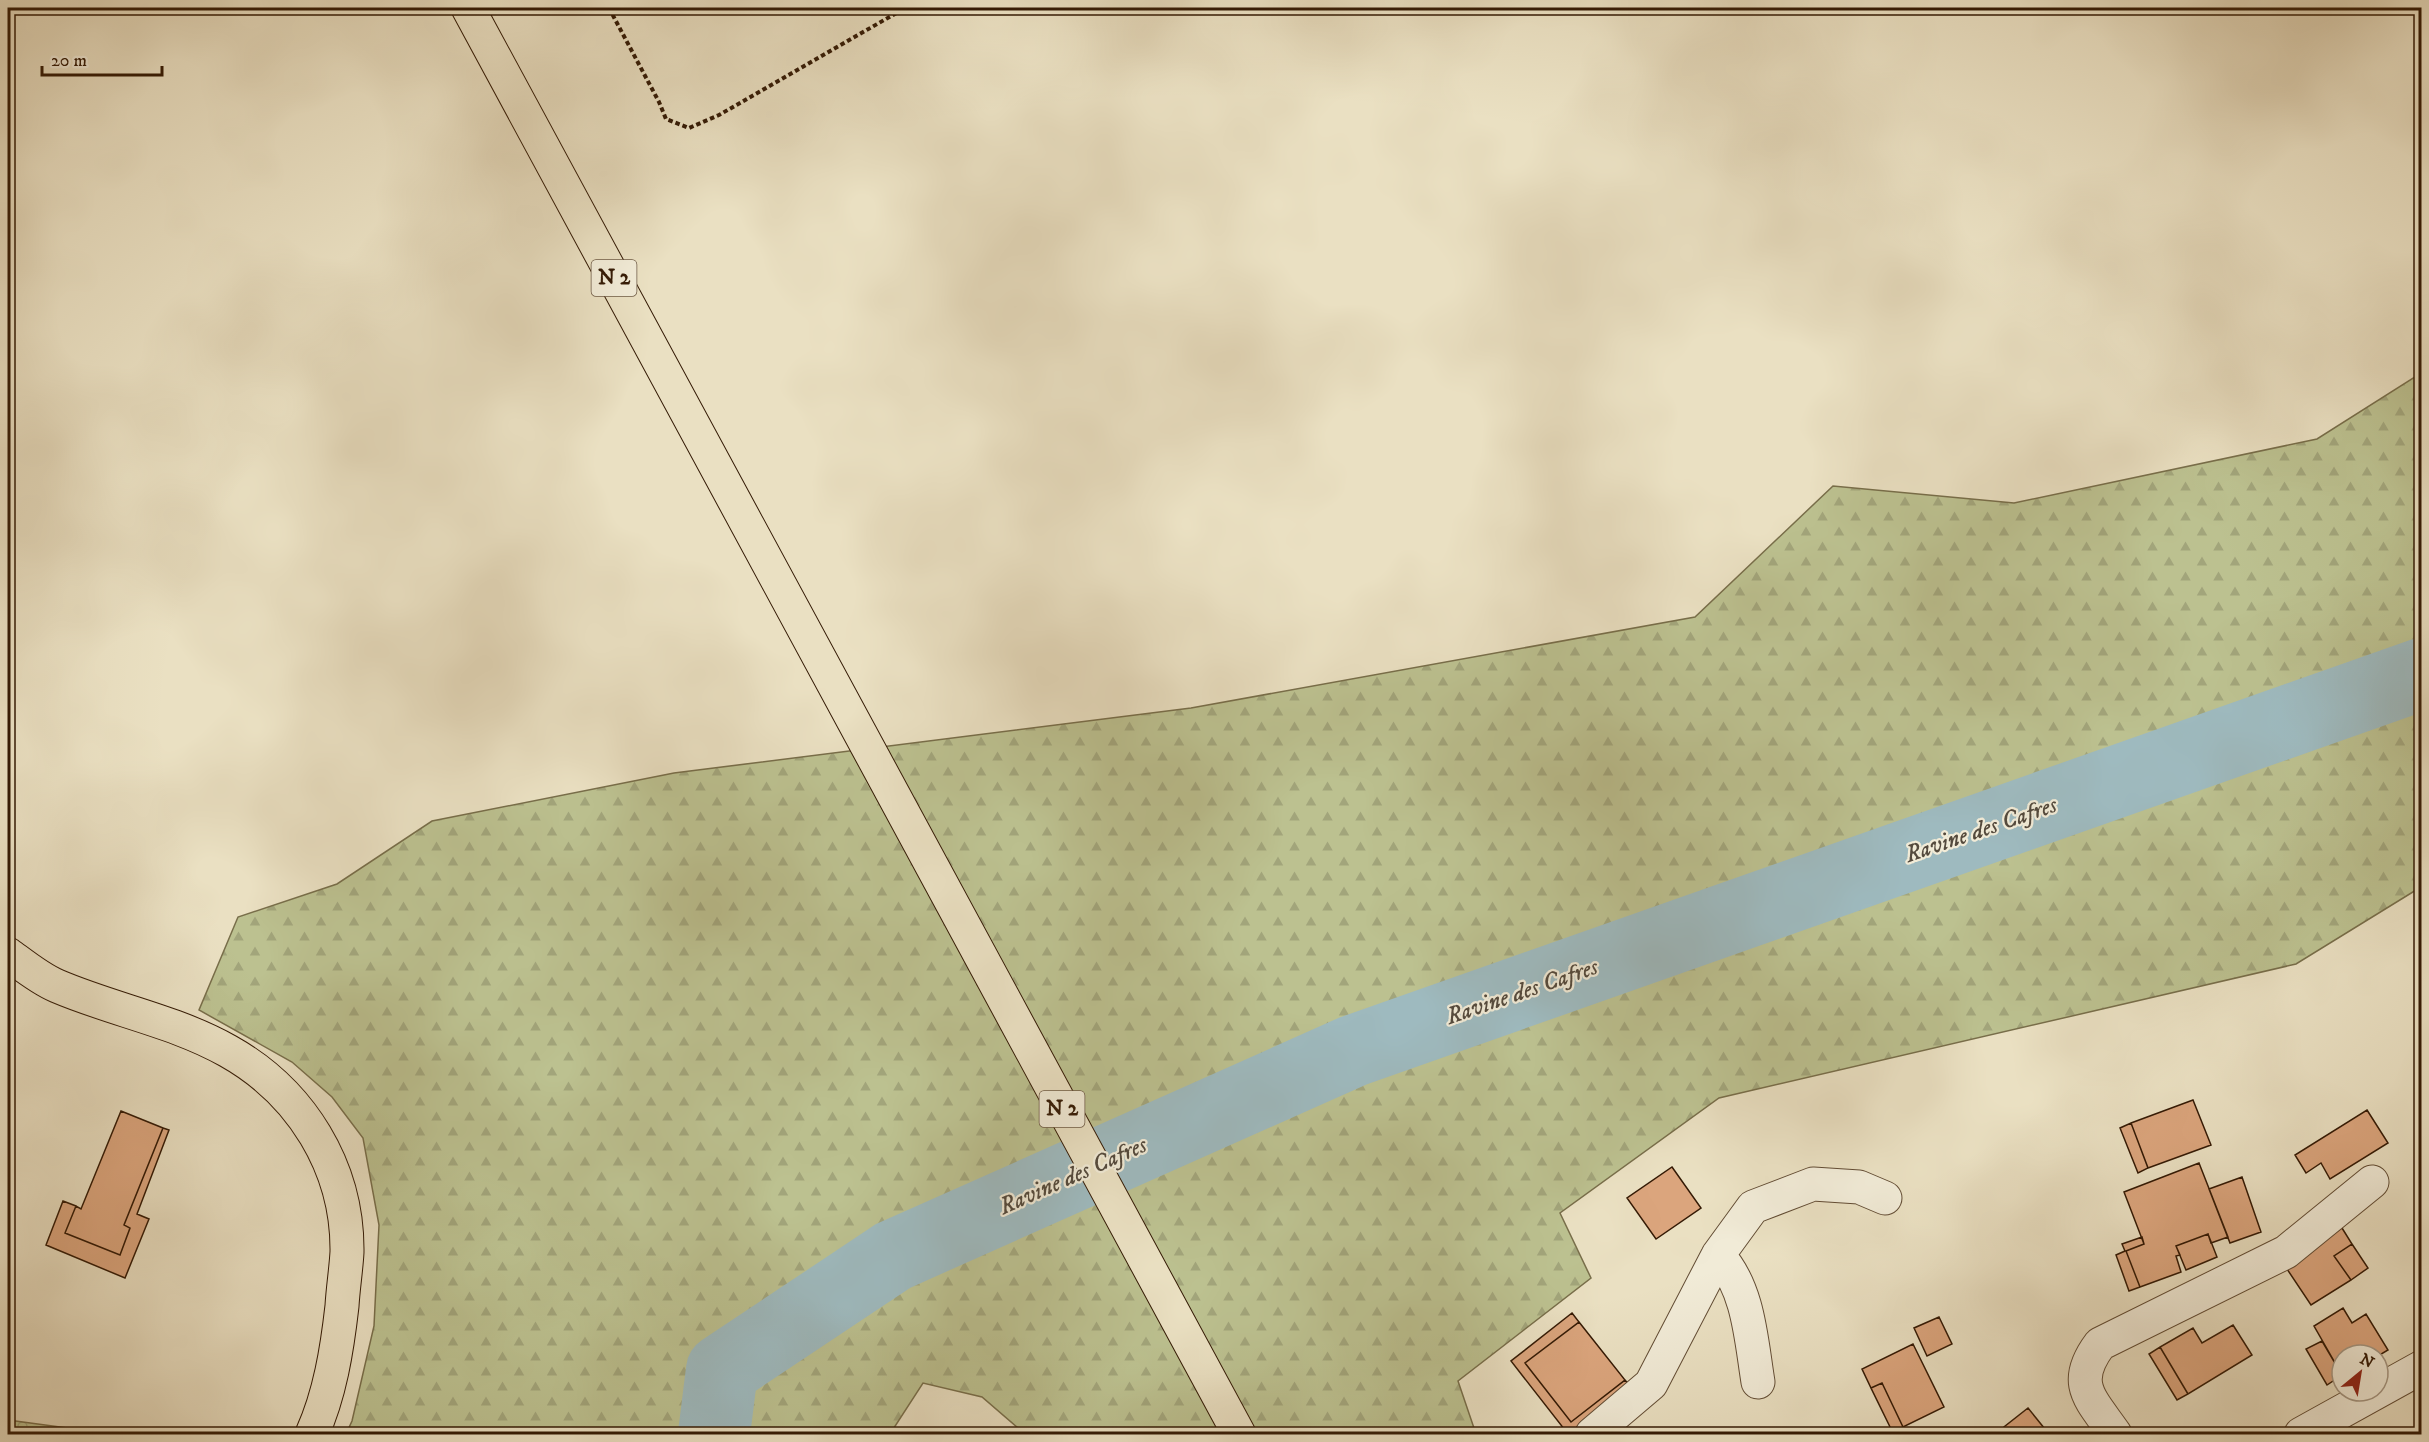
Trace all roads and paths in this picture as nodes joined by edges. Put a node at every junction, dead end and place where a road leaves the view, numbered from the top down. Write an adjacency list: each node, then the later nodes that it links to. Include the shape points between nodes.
1 (468, 8): 11 (main road, N 2)
2 (609, 8): 3 (path, via 666,119 689,128 719,116)
3 (905, 8)
4 (8, 954): 10 (main road, via 55,986 162,1022 228,1051 271,1082 303,1113 327,1155 342,1202 347,1251 336,1358)
5 (2372, 1182): 13 (street, via 2286,1252 2100,1344 2084,1371 2088,1394)
6 (1885, 1198): 7 (street, via 1859,1187 1813,1185 1753,1207)
7 (1718, 1255): 9 (street, via 1728,1266 1746,1308); 12 (street, via 1651,1384)
8 (2421, 1367): 14 (street)
9 (1758, 1382)
10 (312, 1434)
11 (1239, 1434)
12 (1592, 1434)
13 (2115, 1434)
14 (2301, 1434)

